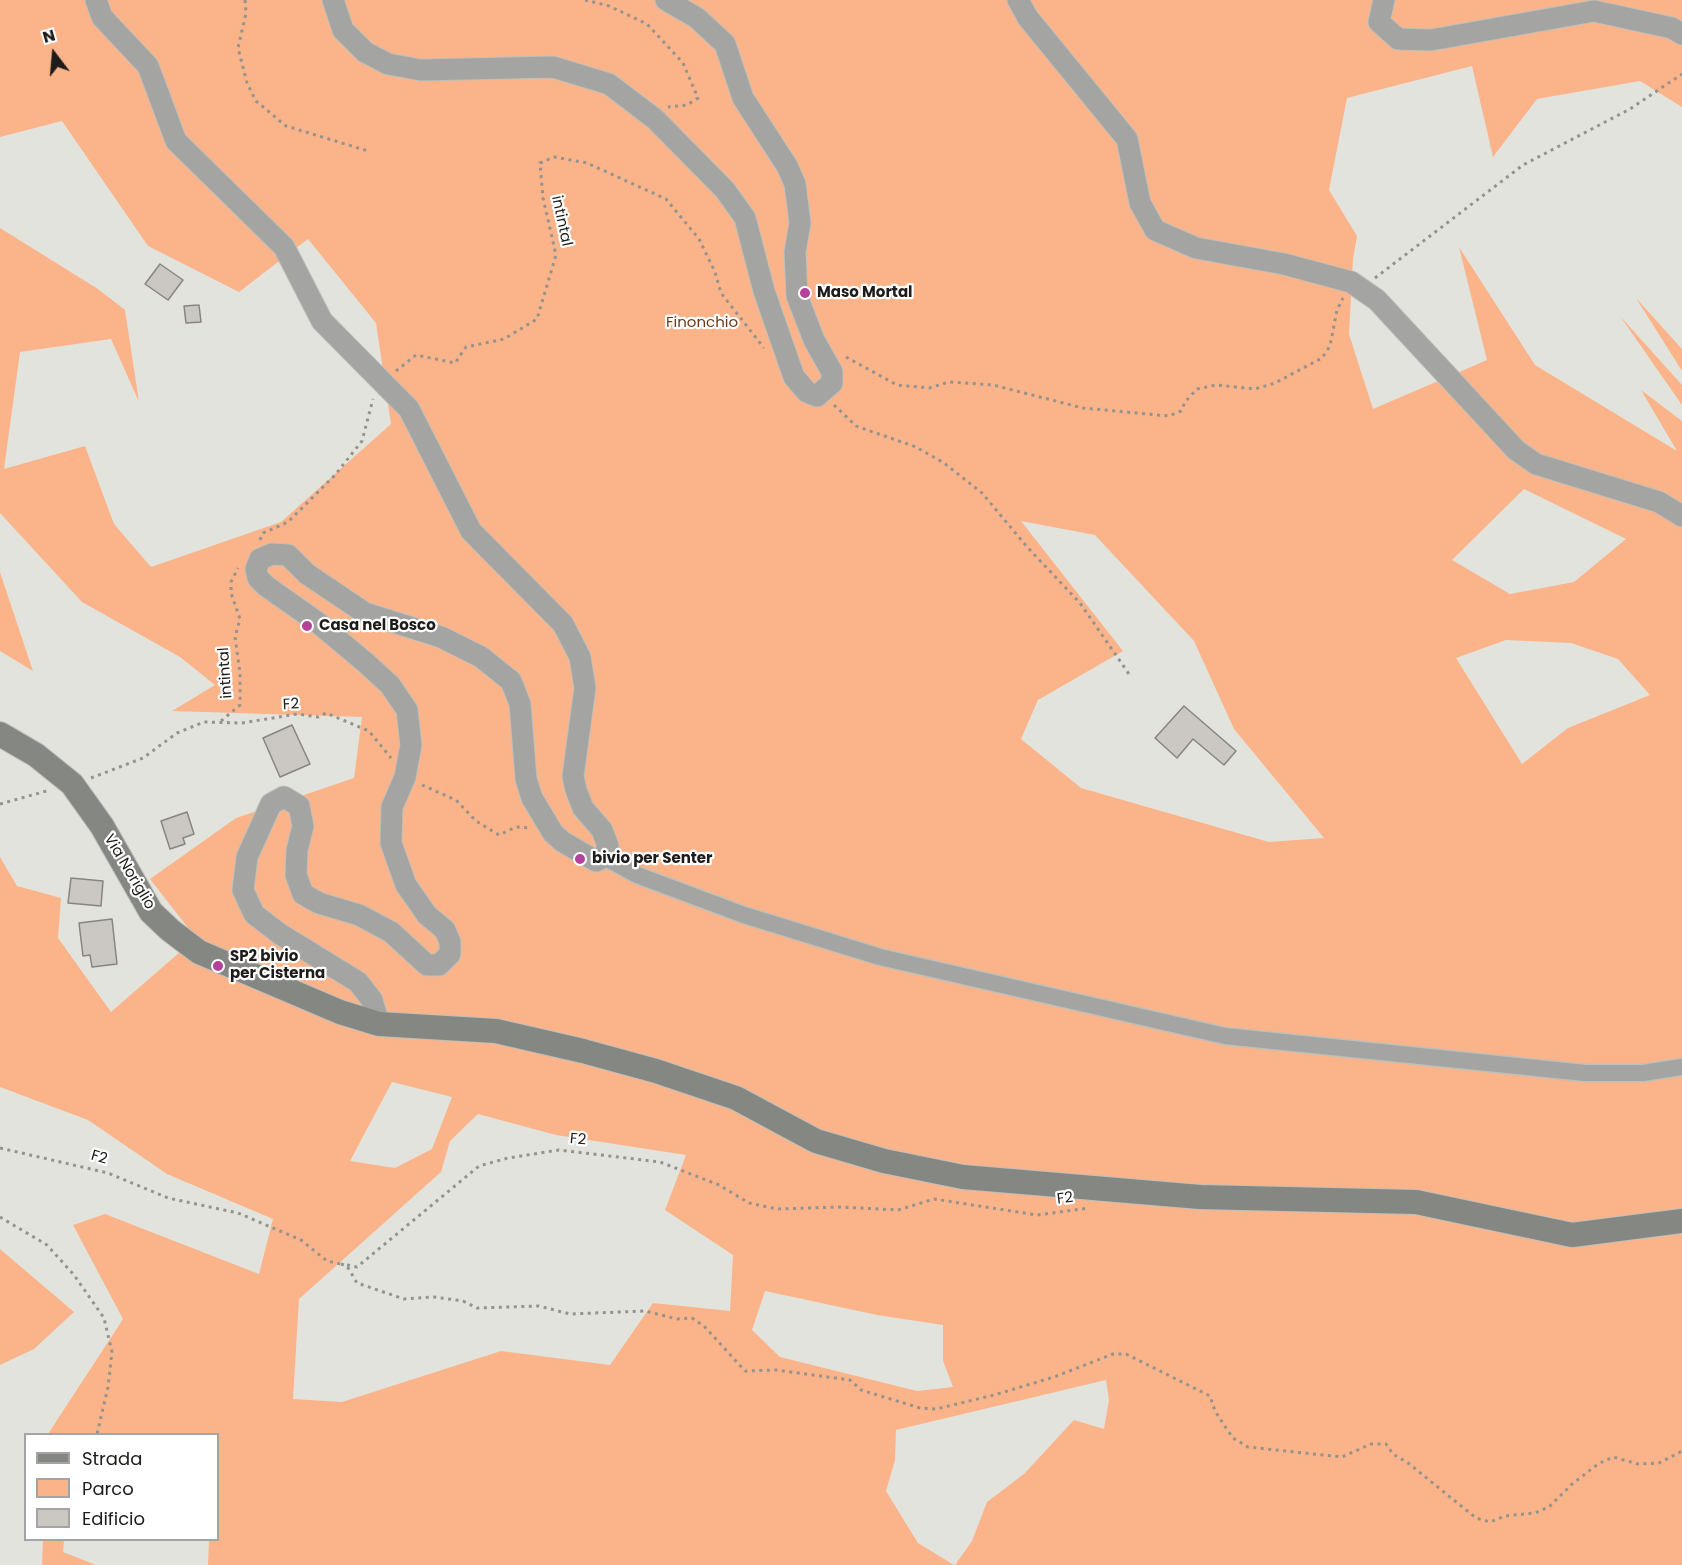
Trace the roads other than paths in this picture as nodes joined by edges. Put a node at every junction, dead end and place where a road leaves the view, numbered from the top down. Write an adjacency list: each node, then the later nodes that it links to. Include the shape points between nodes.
1 (96, 0): 9 (street, via 102,17 148,66 176,141 284,247 322,321 409,409 471,531 562,624 580,657 585,688 573,776 583,808 602,830 608,846)
2 (333, 0): 3 (street, via 343,30 365,52 388,64 421,70 553,67 609,84 655,119 725,190 745,218 764,291 794,377 807,392 817,396 832,383 832,372 797,296 795,252 800,223 795,184 743,99 725,44 697,18)
3 (666, 0)
4 (1018, 0): 7 (street, via 1028,18 1127,139 1140,203 1155,230 1196,248 1284,264 1352,282 1377,300 1516,450 1536,464 1659,502)
5 (1384, 0): 6 (street, via 1379,22 1398,39 1431,40 1594,11)
6 (1682, 33)
7 (1682, 516)
8 (0, 734): 10 (main road, Via Noriglio, via 36,755 72,784 102,826 151,912 170,930 199,952 340,1012)
9 (604, 857): 10 (street, via 596,861 553,833 532,798 526,779 520,704 511,681 481,657 441,638 365,613 307,574 288,555 272,554 260,559 258,578 374,670 407,710 411,745 405,777 392,807 391,843 406,885 427,915 445,930 450,954 439,965 427,965 391,932 303,894 296,874 303,826 299,806 284,797 271,804 248,856 243,890 254,914 357,982 372,1000); 11 (street, via 637,875 744,915 880,957 1225,1036 1585,1073)
10 (379, 1024): 12 (main road, Via Noriglio, via 496,1030 583,1051 736,1098 816,1141 884,1161 963,1177 1200,1197 1416,1202 1572,1235)
11 (1682, 1068)
12 (1682, 1221)

